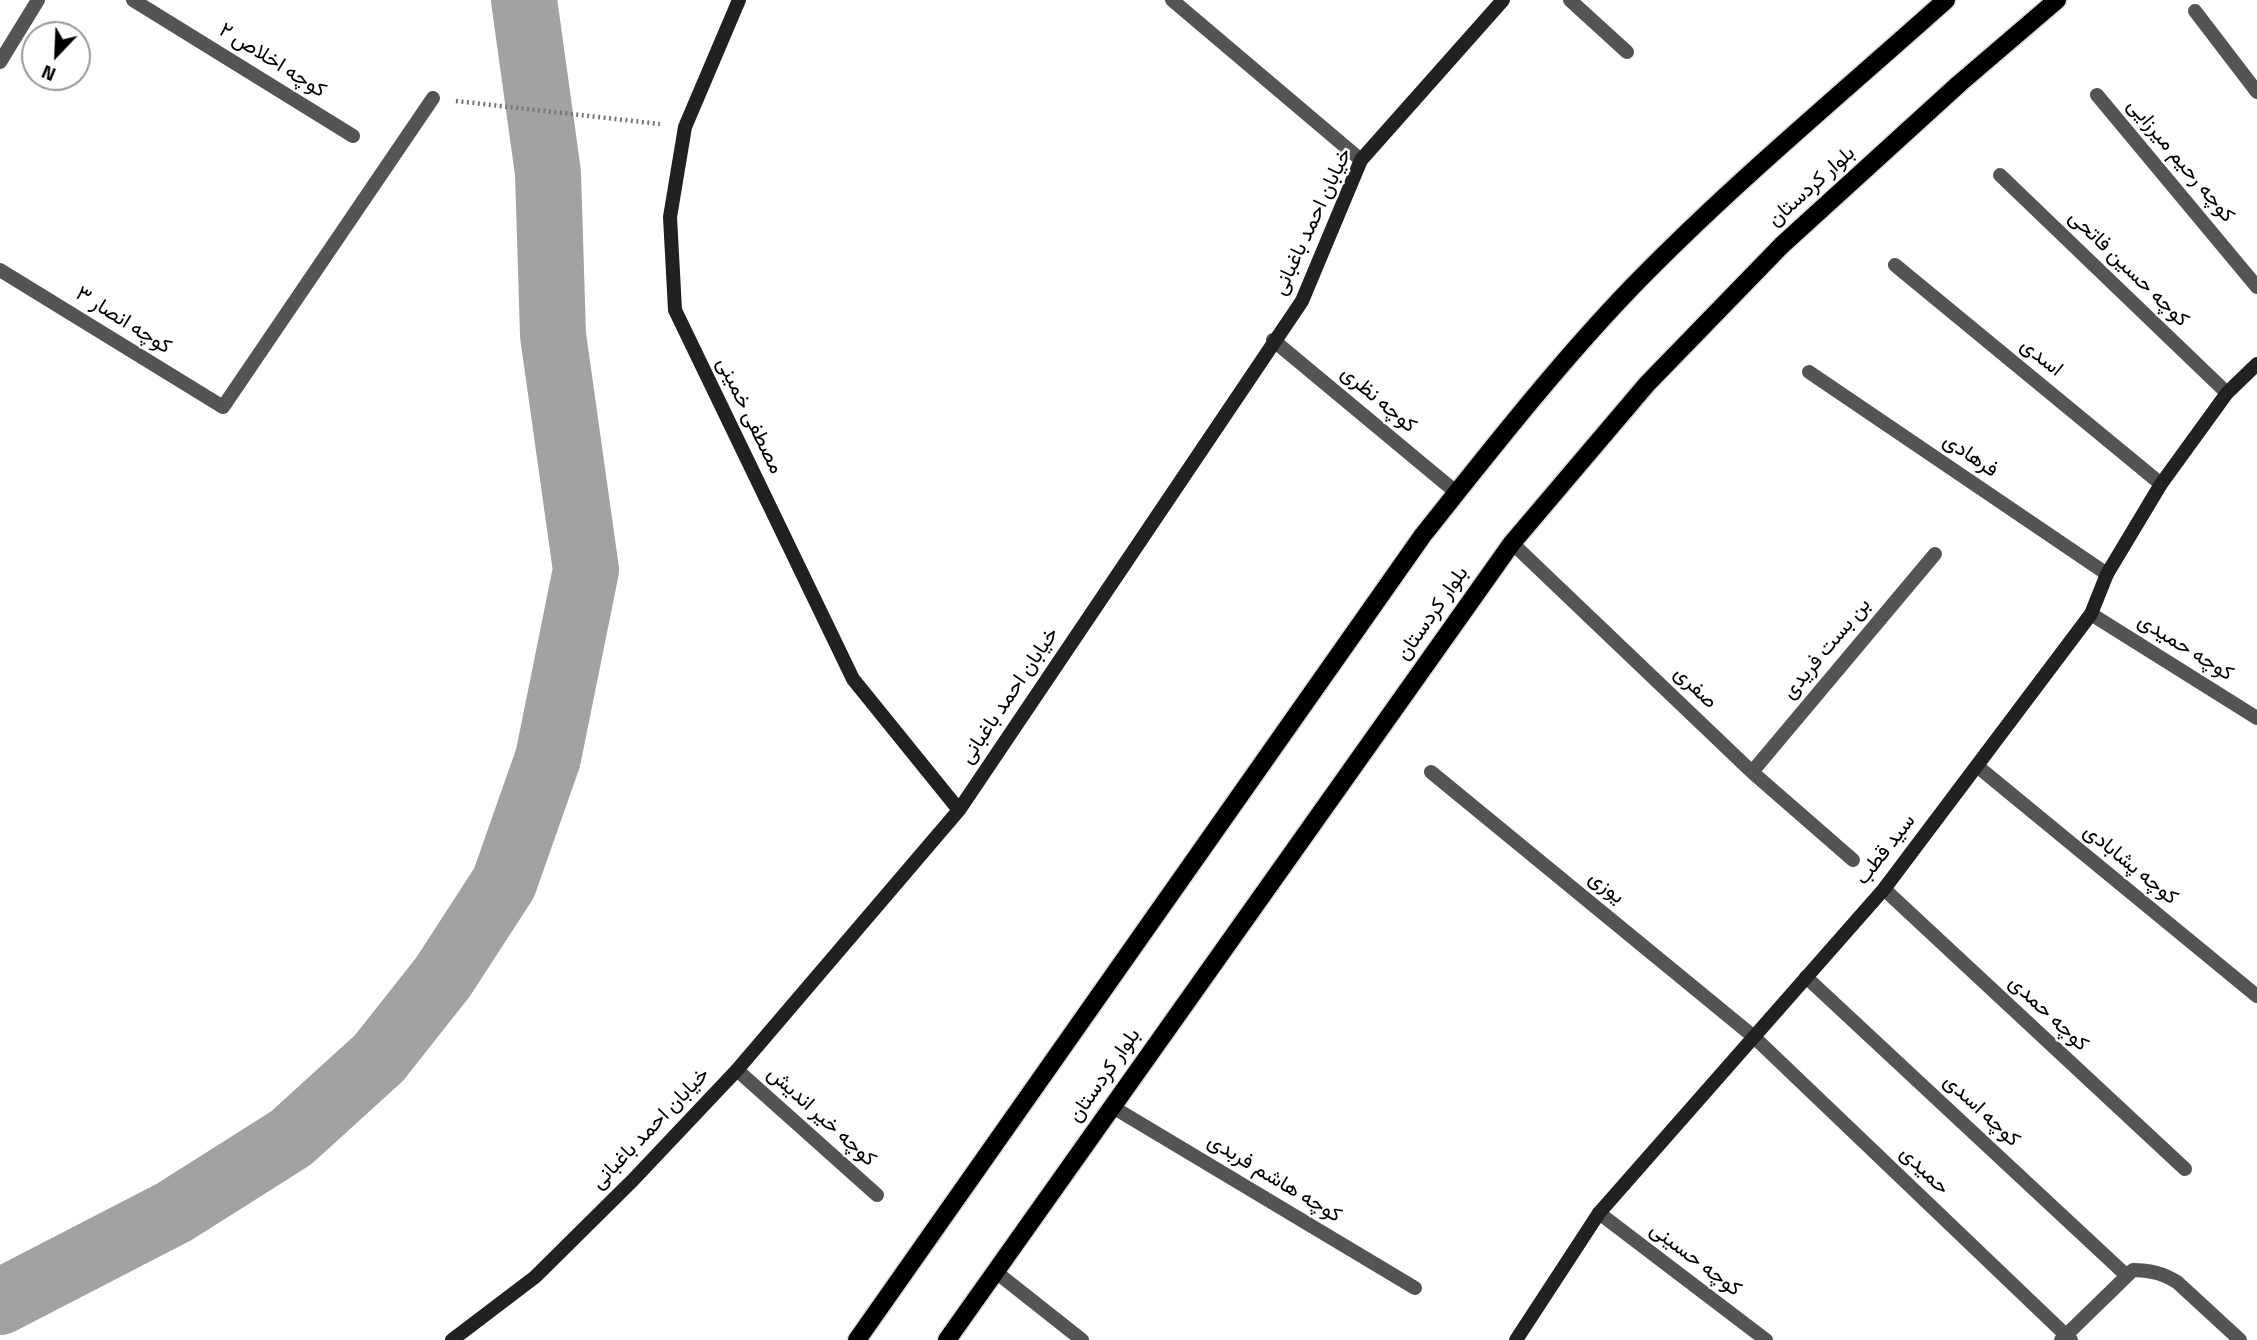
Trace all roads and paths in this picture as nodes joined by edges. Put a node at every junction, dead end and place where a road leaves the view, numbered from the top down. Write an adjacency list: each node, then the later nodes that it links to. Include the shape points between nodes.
1 (38, 0): 11 (street)
2 (133, 0): 16 (street, کوچه اخلاص ۲)
3 (739, 0): 15 (street, مصطفی خمینی)
4 (1172, 0): 17 (street)
5 (1503, 0): 17 (street, خیابان احمد باغبانی)
6 (1570, 0): 10 (street)
7 (1946, 0): 27 (main road, via 1735,188 1632,287 1522,410)
8 (2057, 0): 28 (main road, بلوار کردستان, via 1782,245 1647,384)
9 (2195, 10): 12 (street)
10 (1627, 52)
11 (0, 61)
12 (2257, 92)
13 (2097, 95): 21 (street, کوچه رحیم میرزایی)
14 (433, 98): 15 (path); 20 (street, کوچه انصار ۳, via 223,407)
15 (685, 127): 36 (street, مصطفی خمینی, via 670,216 675,310 853,680)
16 (352, 136)
17 (1361, 160): 22 (street, خیابان احمد باغبانی, via 1302,301)
18 (2000, 175): 25 (street, کوچه حسین فاتحی)
19 (1895, 265): 26 (street, اسدی)
20 (0, 270)
21 (2257, 286)
22 (1273, 340): 27 (street, کوچه نظری); 36 (street, خیابان احمد باغبانی)
23 (2257, 364): 25 (street, سید قطب)
24 (1809, 372): 30 (street, فرهادی)
25 (2227, 393): 26 (street, سید قطب)
26 (2161, 484): 30 (street, سید قطب)
27 (1457, 493): 52 (main road)
28 (1511, 543): 35 (street, صفری); 43 (main road, بلوار کردستان)
29 (1935, 554): 35 (street, بن بست فریدی)
30 (2107, 574): 31 (street, سید قطب)
31 (2091, 614): 32 (street, کوچه حمیدی); 33 (street, سید قطب)
32 (2257, 718)
33 (1977, 766): 38 (street, سید قطب); 40 (street, کوچه پشابادی)
34 (1431, 772): 41 (street, یوزی)
35 (1752, 772): 37 (street, صفری)
36 (959, 810): 42 (street, خیابان احمد باغبانی)
37 (1853, 860)
38 (1884, 889): 39 (street, سید قطب); 44 (street, کوچه حمدی)
39 (1806, 977): 41 (street, سید قطب); 48 (street, کوچه اسدی)
40 (2257, 996)
41 (1754, 1037): 46 (street, سید قطب); 50 (street, حمیدی)
42 (737, 1070): 45 (street, کوچه خیر اندیش); 51 (street, خیابان احمد باغبانی, via 535,1277)
43 (1111, 1106): 47 (main road, بلوار کردستان); 49 (street, کوچه هاشم فربدی)
44 (2185, 1169)
45 (877, 1195)
46 (1599, 1213): 55 (street, سید قطب); 56 (street, کوچه حسینی)
47 (996, 1272): 53 (main road, بلوار کردستان); 54 (street)
48 (2126, 1275): 50 (street); 57 (street, via 2148,1270 2166,1275)
49 (1415, 1288)
50 (2066, 1338)
51 (452, 1340)
52 (857, 1340)
53 (947, 1340)
54 (1082, 1340)
55 (1517, 1340)
56 (1766, 1340)
57 (2240, 1340)

